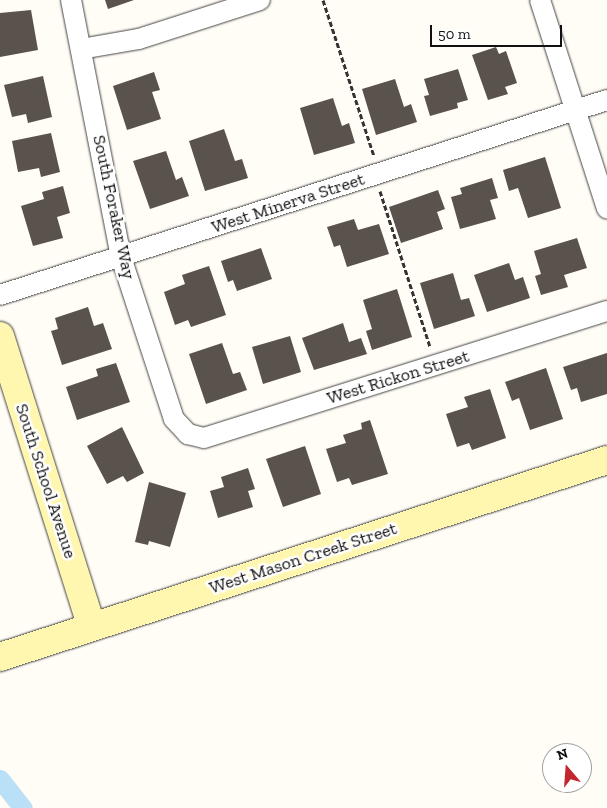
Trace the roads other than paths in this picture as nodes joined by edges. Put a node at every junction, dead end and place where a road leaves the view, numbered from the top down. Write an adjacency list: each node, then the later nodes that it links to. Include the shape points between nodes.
1 (71, 0): 4 (street, South Foraker Way)
2 (260, 0): 4 (street, via 139,39)
3 (540, 0): 6 (street)
4 (81, 49): 8 (street, South Foraker Way)
5 (607, 100): 6 (street, West Minerva Street)
6 (575, 110): 7 (street); 8 (street, West Minerva Street)
7 (607, 209)
8 (121, 256): 9 (street, West Minerva Street); 12 (street, South Foraker Way, via 174,420)
9 (0, 295)
10 (607, 311): 12 (street, West Rickon Street, via 204,438)
11 (0, 336): 14 (street, South School Avenue)
12 (188, 434)
13 (607, 460): 14 (street, West Mason Creek Street)
14 (92, 627): 15 (street, West Mason Creek Street)
15 (0, 657)

